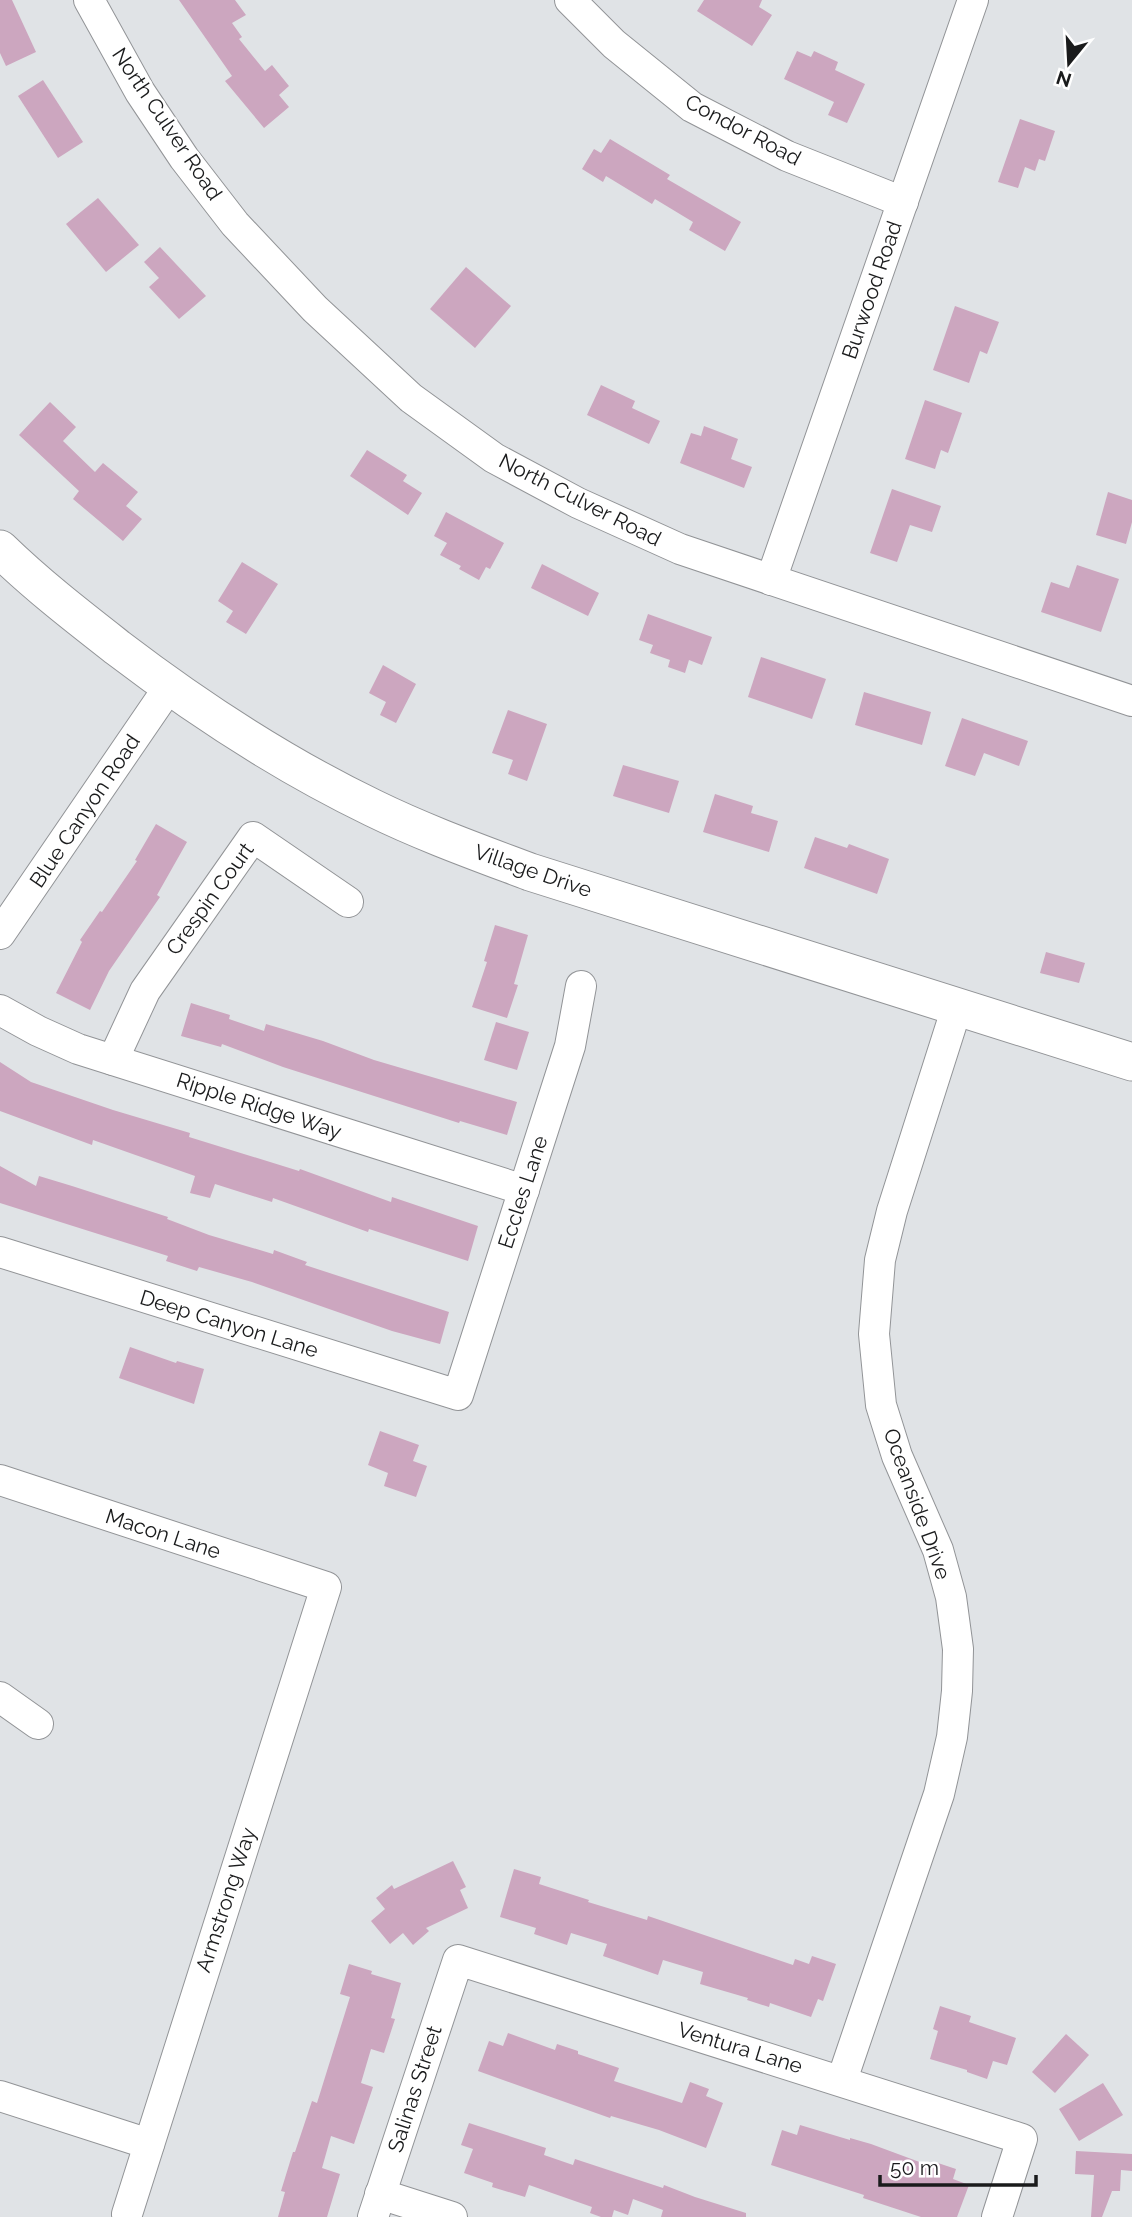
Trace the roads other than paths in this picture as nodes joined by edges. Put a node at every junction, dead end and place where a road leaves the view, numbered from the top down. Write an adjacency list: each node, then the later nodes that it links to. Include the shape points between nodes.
1 (89, 0): 6 (street, North Culver Road, via 140,92 235,224 315,309 411,398 494,458 578,503 680,549)
2 (570, 0): 4 (street, Condor Road, via 614,44 692,107 787,156)
3 (973, 0): 4 (street, Burwood Road)
4 (903, 202): 6 (street, Burwood Road)
5 (0, 549): 7 (main road, Village Drive, via 80,619)
6 (771, 580): 8 (street, North Culver Road)
7 (169, 687): 10 (street, Blue Canyon Road); 12 (main road, Village Drive, via 291,765 444,840 530,872)
8 (1132, 701)
9 (348, 902): 14 (street, Crespin Court, via 253,836 145,991)
10 (0, 934)
11 (581, 986): 16 (street, Eccles Lane, via 570,1046)
12 (957, 1007): 15 (main road, Village Drive); 24 (street, Oceanside Drive, via 892,1211 880,1260 874,1334 881,1405 897,1456 938,1550 951,1597 958,1649 957,1691 939,1794)
13 (0, 1010): 14 (street, Ripple Ridge Way, via 78,1049)
14 (113, 1060): 16 (street, Ripple Ridge Way)
15 (1132, 1062)
16 (524, 1190): 18 (street, Eccles Lane)
17 (0, 1252): 18 (street, Deep Canyon Lane)
18 (458, 1395)
19 (0, 1480): 20 (street, Macon Lane)
20 (326, 1587): 26 (street, Armstrong Way)
21 (0, 1698): 22 (street)
22 (38, 1724)
23 (458, 1960): 24 (street, Ventura Lane); 27 (street, Salinas Street)
24 (842, 2080): 30 (street, Ventura Lane, via 1021,2139)
25 (0, 2096): 26 (street)
26 (149, 2144): 28 (street, Armstrong Way)
27 (377, 2206): 29 (street)
28 (127, 2214)
29 (452, 2217)
30 (997, 2217)

